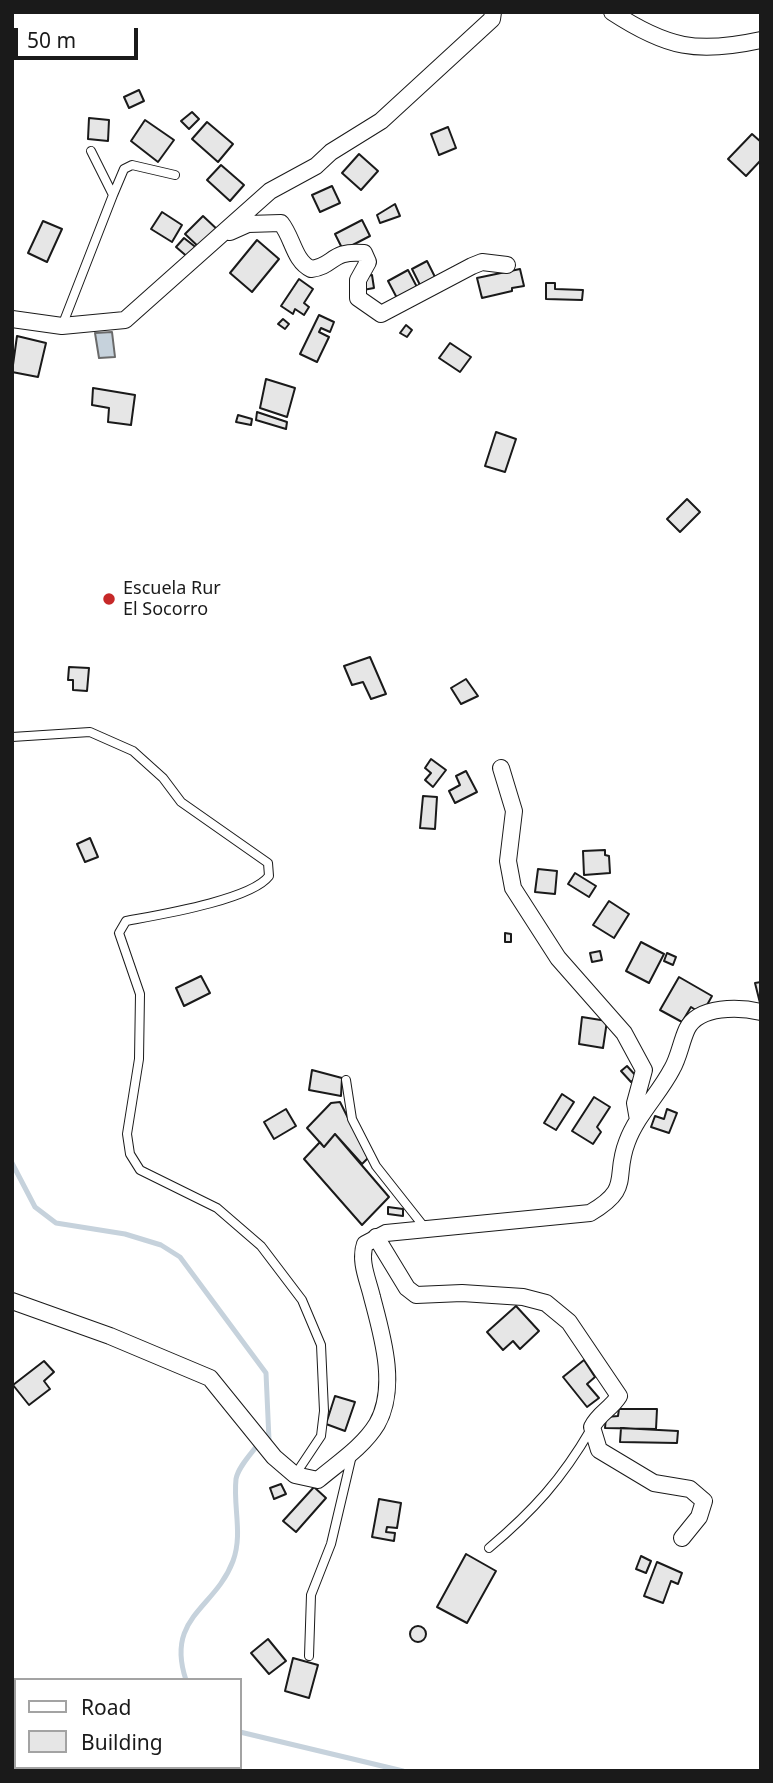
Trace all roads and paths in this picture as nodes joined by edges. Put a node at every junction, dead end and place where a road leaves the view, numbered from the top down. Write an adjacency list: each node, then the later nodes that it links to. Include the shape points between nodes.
1 (493, 12): 7 (street, via 492,19 381,121 270,191)
2 (612, 12): 3 (street, via 658,39 689,47 727,47)
3 (761, 40)
4 (91, 151): 6 (lane)
5 (175, 175): 6 (lane, via 132,165 124,169)
6 (113, 195): 10 (lane)
7 (218, 238): 8 (street, via 248,224 281,223 300,262 311,269 339,253 364,253 368,262 358,280 358,298 381,314 472,265); 10 (street, via 125,320)
8 (507, 265)
9 (12, 319): 10 (street)
10 (62, 326)
11 (12, 737): 21 (lane, via 90,732 133,751 181,802 268,863 269,876 261,887 208,904 126,921 119,933 140,993 139,1059 127,1134 130,1154 140,1170 217,1208 261,1247 302,1300 321,1345 324,1411 321,1436)
12 (501, 768): 15 (street, via 514,811 508,861 513,888 558,958 624,1033 644,1070 635,1103)
13 (761, 1012): 15 (street, via 742,1008 710,1012 689,1026 673,1068)
14 (346, 1080): 16 (lane, via 352,1119 376,1166)
15 (638, 1120): 16 (street, via 626,1143 619,1189 608,1203 590,1213)
16 (425, 1228): 17 (street)
17 (376, 1237): 19 (street, via 416,1295 523,1297 546,1303 569,1322 619,1396); 20 (street, via 362,1251 385,1345 386,1402 377,1424)
18 (12, 1301): 21 (street, via 209,1378 274,1457)
19 (592, 1427): 22 (street, via 599,1450 654,1483 690,1489 704,1501 699,1517); 23 (lane, via 552,1488)
20 (353, 1451): 21 (street, via 318,1480); 24 (lane, via 331,1544 310,1595)
21 (295, 1475)
22 (682, 1538)
23 (489, 1548)
24 (309, 1656)

